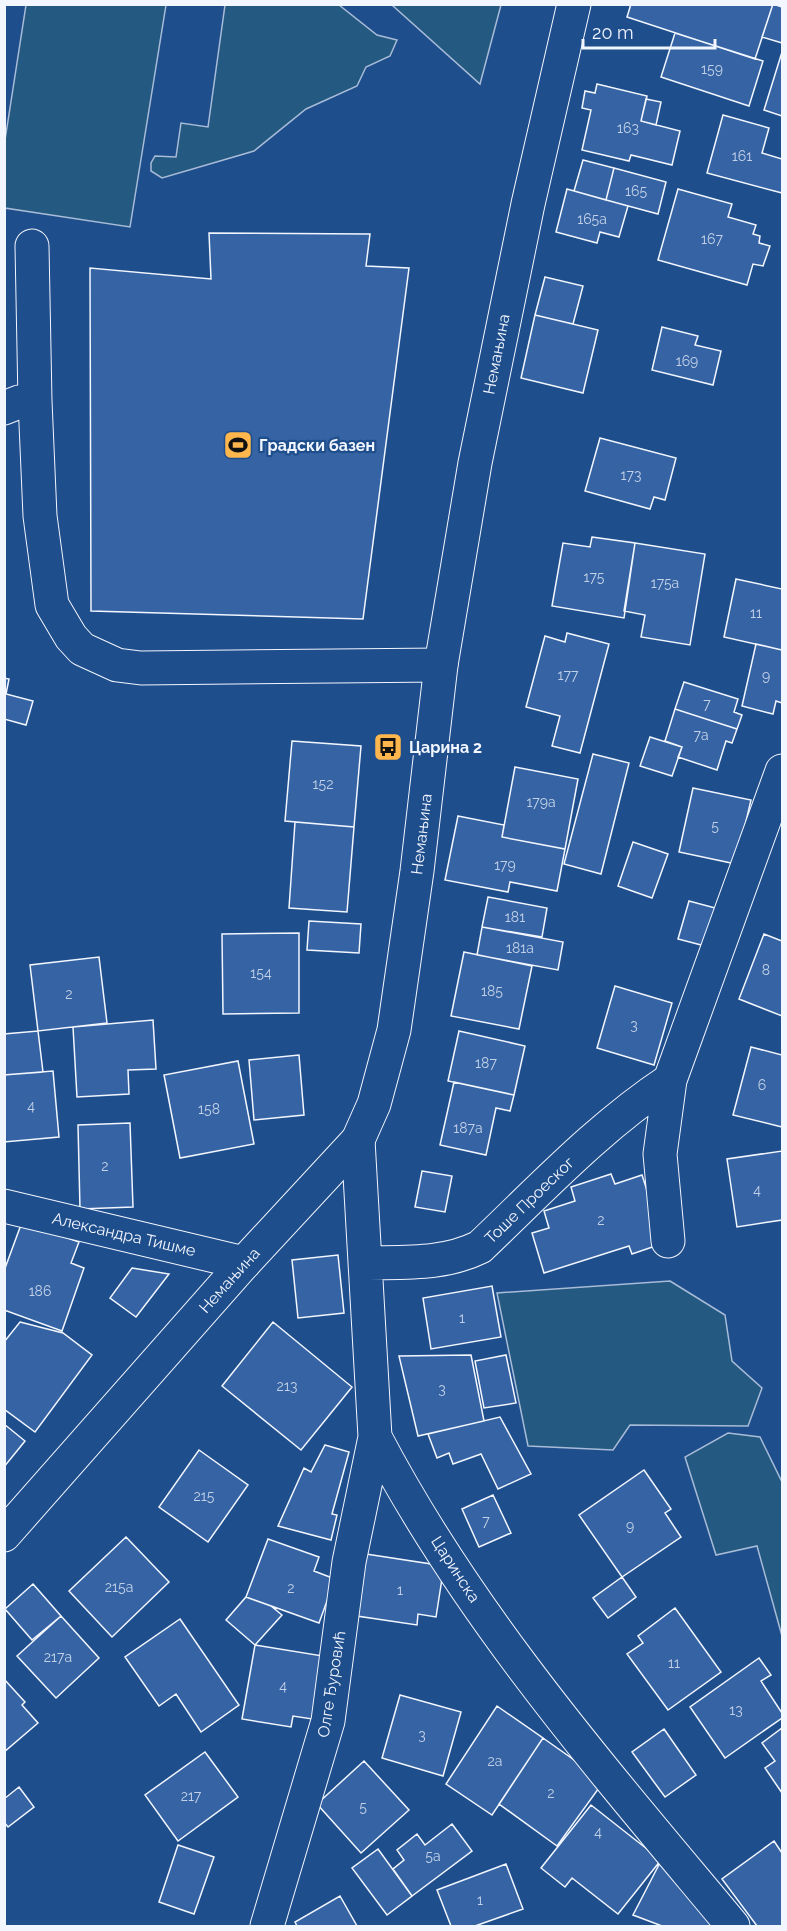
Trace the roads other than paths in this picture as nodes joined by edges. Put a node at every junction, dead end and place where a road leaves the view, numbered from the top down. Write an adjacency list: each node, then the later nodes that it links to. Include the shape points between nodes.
1 (574, 4): 4 (street, Немањина, via 504,313)
2 (32, 246): 3 (street)
3 (20, 404): 4 (street, via 52,605 82,649 117,665 141,668)
4 (441, 665): 7 (street, Немањина, via 394,1030 379,1088)
5 (783, 771): 6 (street)
6 (670, 1080): 9 (street, via 660,1154); 11 (street, Тоше Проеског, via 643,1097 480,1246 461,1256 436,1261)
7 (358, 1140): 10 (street, Немањина); 11 (street, Царинска)
8 (4, 1206): 10 (street, Александра Тишме)
9 (668, 1241)
10 (244, 1263): 13 (street, Немањина)
11 (365, 1263): 12 (street, Царинска)
12 (375, 1437): 14 (street, Олге Ђуровић, via 350,1562 328,1721); 15 (street, Царинска, via 458,1573 555,1713)
13 (4, 1535)
14 (267, 1926)
15 (733, 1926)

